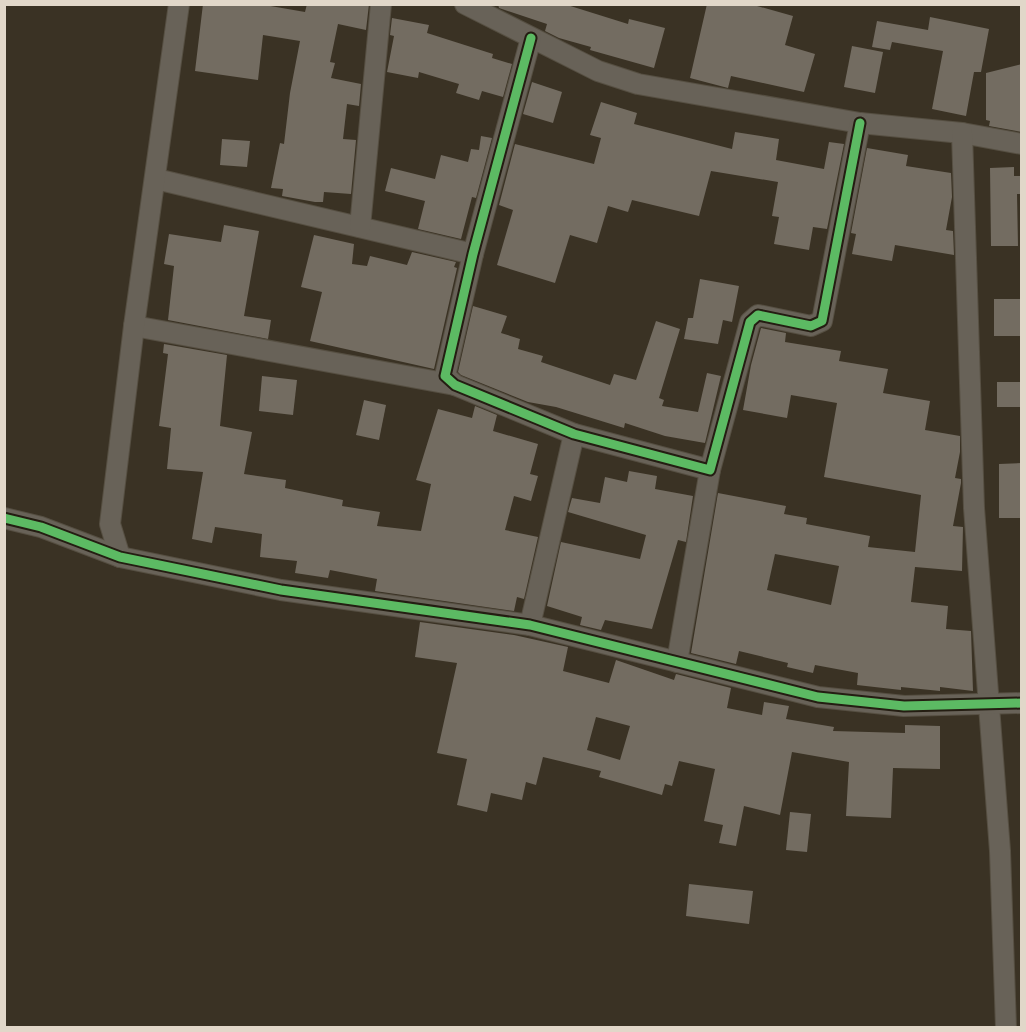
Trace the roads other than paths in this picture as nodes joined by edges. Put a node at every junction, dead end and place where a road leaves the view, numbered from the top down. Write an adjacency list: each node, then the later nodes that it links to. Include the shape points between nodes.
1 (179, 4): 8 (street)
2 (381, 4): 9 (street)
3 (465, 4): 4 (street)
4 (531, 38): 5 (street, via 598,71 638,84); 10 (street)
5 (860, 123): 6 (street); 14 (street, via 822,321 811,326 758,315 750,322)
6 (962, 134): 7 (street); 20 (street, via 974,508)
7 (1022, 144)
8 (156, 179): 9 (street); 11 (street)
9 (360, 227): 10 (street)
10 (473, 254): 12 (street, via 445,370 447,380)
11 (134, 326): 12 (street); 16 (street, via 110,524)
12 (455, 385): 13 (street)
13 (574, 435): 14 (street); 17 (street)
14 (710, 470): 18 (street)
15 (4, 518): 16 (street)
16 (120, 557): 17 (street, via 281,590)
17 (530, 625): 18 (street)
18 (677, 662): 20 (street, via 818,697 904,706)
19 (1022, 704): 20 (street)
20 (990, 705): 21 (street)
21 (1006, 1028)

